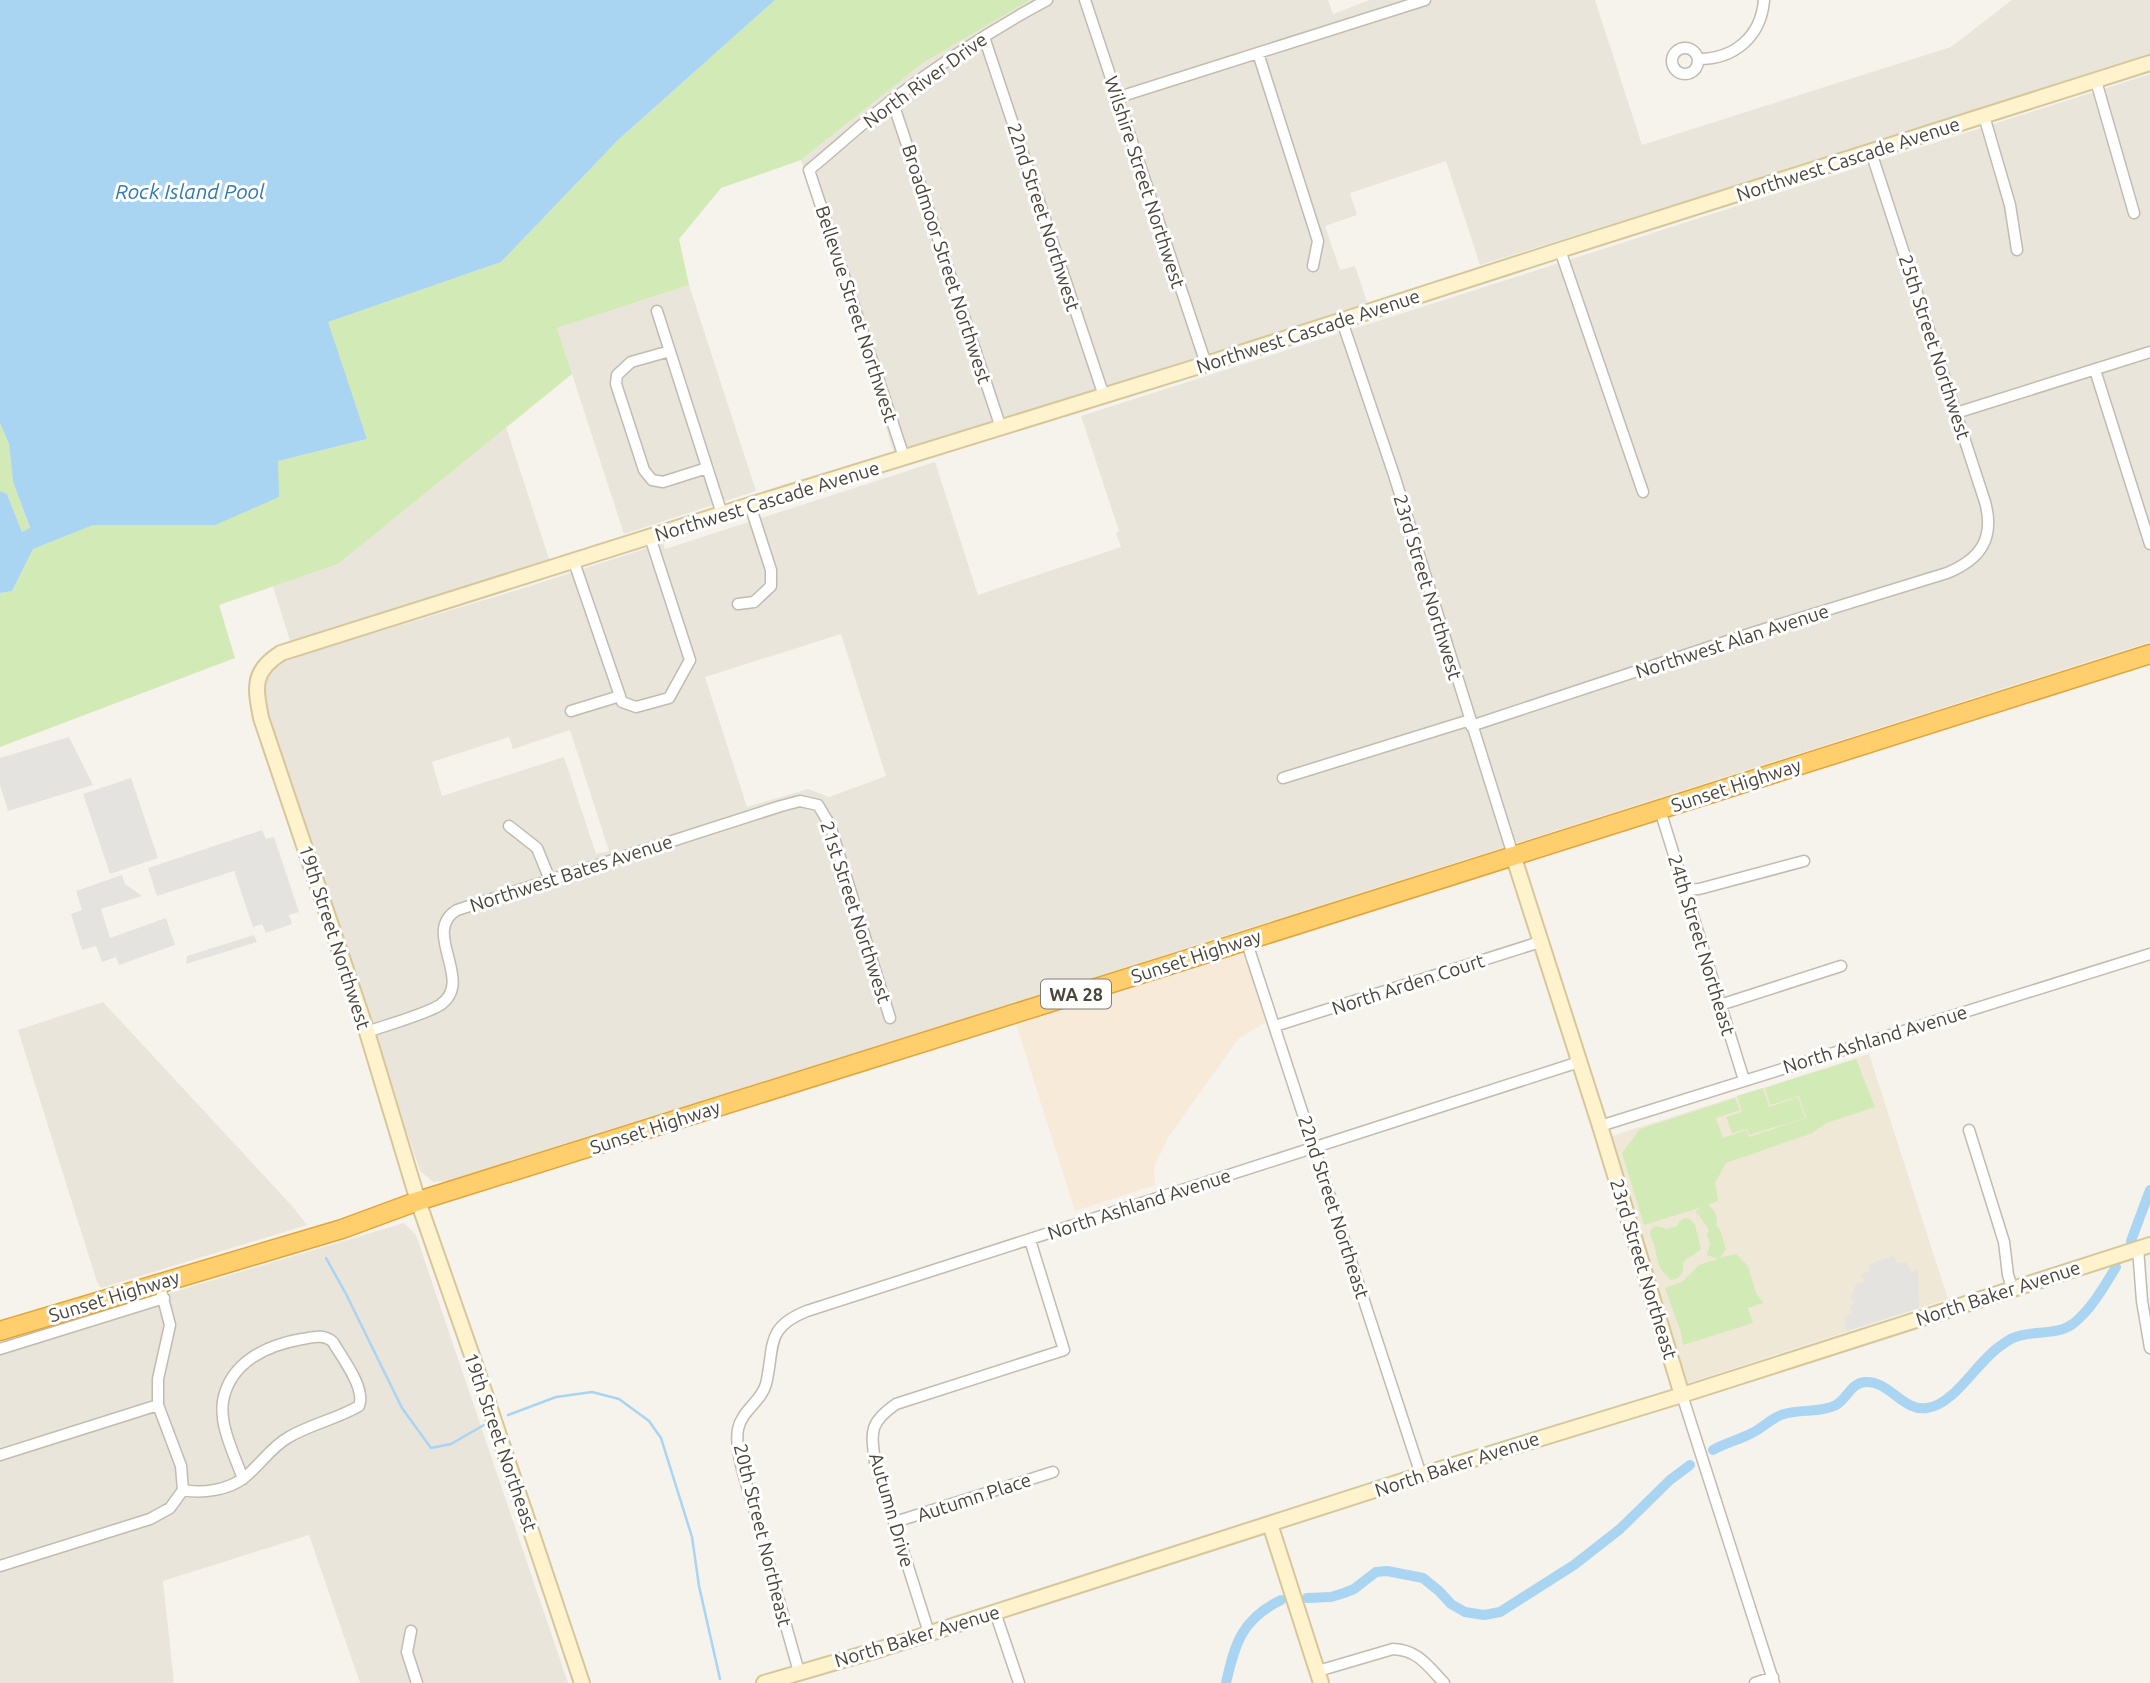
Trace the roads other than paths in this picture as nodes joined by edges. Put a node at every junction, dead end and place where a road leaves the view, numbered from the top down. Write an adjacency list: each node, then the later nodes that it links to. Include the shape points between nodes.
1 (1047, 0): 5 (street, North River Drive)
2 (1084, 0): 10 (street, Wilshire Street Northwest)
3 (1426, 0): 6 (street)
4 (1765, 0): 7 (street, via 1752,35 1738,49 1723,57)
5 (984, 37): 11 (street, North River Drive); 25 (street, 22nd Street Northwest)
6 (1258, 53): 10 (street); 18 (street, via 1318,241)
7 (1699, 59)
8 (2150, 63): 9 (street, Northwest Cascade Avenue)
9 (2096, 80): 12 (street, Northwest Cascade Avenue); 15 (street)
10 (1116, 98): 23 (street, Wilshire Street Northwest)
11 (892, 100): 14 (street, North River Drive); 27 (street, Broadmoor Street Northwest)
12 (1984, 116): 13 (street, Northwest Cascade Avenue); 17 (street, via 2010,205)
13 (1871, 152): 16 (street, Northwest Cascade Avenue); 26 (street, 25th Street Northwest)
14 (809, 170): 28 (street, Bellevue Street Northwest)
15 (2134, 213)
16 (1560, 250): 20 (street, Northwest Cascade Avenue); 30 (street)
17 (2017, 250)
18 (1313, 266)
19 (657, 311): 21 (street)
20 (1342, 321): 23 (street, Northwest Cascade Avenue); 42 (street, 23rd Street Northwest)
21 (670, 351): 29 (street); 29 (street, via 631,362 617,374 644,470 652,481 663,482)
22 (2150, 352): 24 (street)
23 (1206, 365): 25 (street, Northwest Cascade Avenue)
24 (2095, 370): 26 (street); 35 (street)
25 (1104, 396): 27 (street, Northwest Cascade Avenue)
26 (1956, 414): 34 (street, 25th Street Northwest, via 1988,514)
27 (1001, 428): 28 (street, Northwest Cascade Avenue)
28 (904, 457): 31 (street, Northwest Cascade Avenue)
29 (707, 468): 32 (street)
30 (1643, 492)
31 (750, 505): 32 (street, Northwest Cascade Avenue); 37 (street, via 771,570 771,586 754,602)
32 (722, 514): 33 (street, Northwest Cascade Avenue)
33 (650, 537): 36 (street, Northwest Cascade Avenue); 40 (street, via 690,660 669,698 636,707 622,702)
34 (1984, 544): 42 (street, Northwest Alan Avenue, via 1972,560 1947,573)
35 (2150, 544)
36 (575, 562): 39 (street, Northwest Cascade Avenue, via 281,653); 40 (street)
37 (738, 604)
38 (2150, 654): 45 (highway, Sunset Highway / WA 28)
39 (259, 672): 58 (street, 19th Street Northwest, via 256,692 261,718)
40 (620, 696): 41 (street)
41 (571, 711)
42 (1471, 723): 43 (street, Northwest Alan Avenue); 47 (street, 23rd Street Northwest)
43 (1283, 778)
44 (781, 806): 49 (street, Northwest Bates Avenue); 56 (street, 21st Street Northwest, via 813,802 827,817)
45 (1660, 810): 47 (highway, Sunset Highway / WA 28); 50 (street, 24th Street Northeast)
46 (509, 826): 49 (street, via 537,848)
47 (1513, 855): 51 (highway, Sunset Highway / WA 28); 52 (street, 23rd Street Northeast)
48 (1804, 861): 50 (street)
49 (550, 880): 58 (street, Northwest Bates Avenue, via 452,913 443,937 453,979 447,998 440,1005)
50 (1685, 890): 55 (street, 24th Street Northeast)
51 (1246, 940): 57 (street, 22nd Street Northeast); 64 (highway, Sunset Highway / WA 28)
52 (1540, 942): 57 (street, North Arden Court); 59 (street, 23rd Street Northeast)
53 (2150, 954): 60 (street, North Ashland Avenue)
54 (1841, 966): 55 (street)
55 (1720, 1005): 60 (street, 24th Street Northeast)
56 (890, 1018)
57 (1275, 1026): 63 (street, 22nd Street Northeast)
58 (367, 1032): 64 (street, 19th Street Northwest)
59 (1579, 1062): 61 (street, 23rd Street Northeast); 63 (street, North Ashland Avenue)
60 (1744, 1080): 61 (street, North Ashland Avenue)
61 (1600, 1126): 72 (street, 23rd Street Northeast)
62 (1969, 1130): 67 (street, via 2004,1242)
63 (1314, 1147): 65 (street, North Ashland Avenue); 77 (street, 22nd Street Northeast)
64 (418, 1202): 68 (highway, Sunset Highway / WA 28); 90 (street, 19th Street Northeast)
65 (1030, 1240): 73 (street, North Ashland Avenue, via 794,1317 775,1334 765,1387); 80 (street, Autumn Drive, via 1064,1350 896,1404 878,1416 871,1435 875,1462)
66 (2144, 1246): 67 (street, North Baker Avenue); 70 (street, via 2142,1301)
67 (2012, 1288): 72 (street, North Baker Avenue)
68 (162, 1290): 69 (highway, Sunset Highway / WA 28); 71 (street, Sunset Highway); 74 (street, via 170,1325 158,1379)
69 (0, 1331)
70 (2150, 1348)
71 (0, 1349)
72 (1682, 1395): 77 (street, North Baker Avenue); 88 (street, 23rd Street Northeast)
73 (755, 1402): 86 (street, 20th Street Northeast, via 739,1427 739,1453)
74 (158, 1405): 75 (street); 79 (street, via 181,1466)
75 (0, 1455)
76 (1053, 1472): 80 (street, Autumn Place)
77 (1421, 1475): 81 (street, North Baker Avenue)
78 (243, 1479): 78 (street, via 288,1438 359,1406 358,1382 328,1338 275,1345 246,1362 231,1379 223,1416); 79 (street, via 205,1491)
79 (183, 1490): 82 (street, via 170,1508 150,1519)
80 (895, 1522): 85 (street, Autumn Drive)
81 (1270, 1524): 83 (street, North Baker Avenue); 87 (street)
82 (0, 1566)
83 (995, 1612): 85 (street, North Baker Avenue); 92 (street)
84 (411, 1631): 89 (street, via 407,1652)
85 (929, 1633): 86 (street, North Baker Avenue)
86 (799, 1672): 91 (street, North Baker Avenue)
87 (1319, 1677): 93 (street, via 1404,1649 1427,1663)
88 (1773, 1680): 94 (street)
89 (417, 1683)
90 (582, 1683)
91 (764, 1683)
92 (1019, 1683)
93 (1444, 1683)
94 (1755, 1683)

